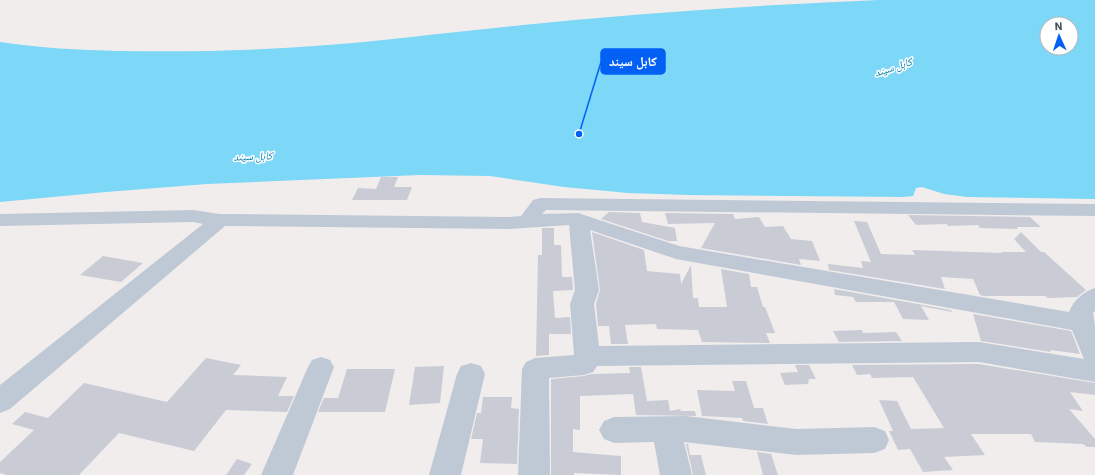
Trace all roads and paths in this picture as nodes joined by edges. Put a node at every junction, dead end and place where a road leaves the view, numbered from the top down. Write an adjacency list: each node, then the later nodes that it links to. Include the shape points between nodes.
1 (1095, 210): 5 (street, via 540,204)
2 (578, 219): 5 (street); 7 (street, via 676,252); 9 (street, via 587,290 582,304)
3 (0, 220): 4 (street, via 193,216)
4 (220, 220): 5 (street, via 509,223); 13 (street)
5 (527, 221)
6 (1095, 296): 7 (street, via 1081,311)
7 (1081, 323): 8 (street)
8 (1095, 355)
9 (587, 356): 11 (street, via 979,352); 19 (street, via 584,365 535,368)
10 (322, 367): 17 (street)
11 (1095, 371)
12 (471, 374): 18 (street)
13 (0, 401)
14 (666, 429): 15 (street); 16 (street, via 796,442); 20 (street)
15 (614, 430)
16 (874, 440)
17 (277, 475)
18 (445, 475)
19 (534, 475)
20 (676, 475)

